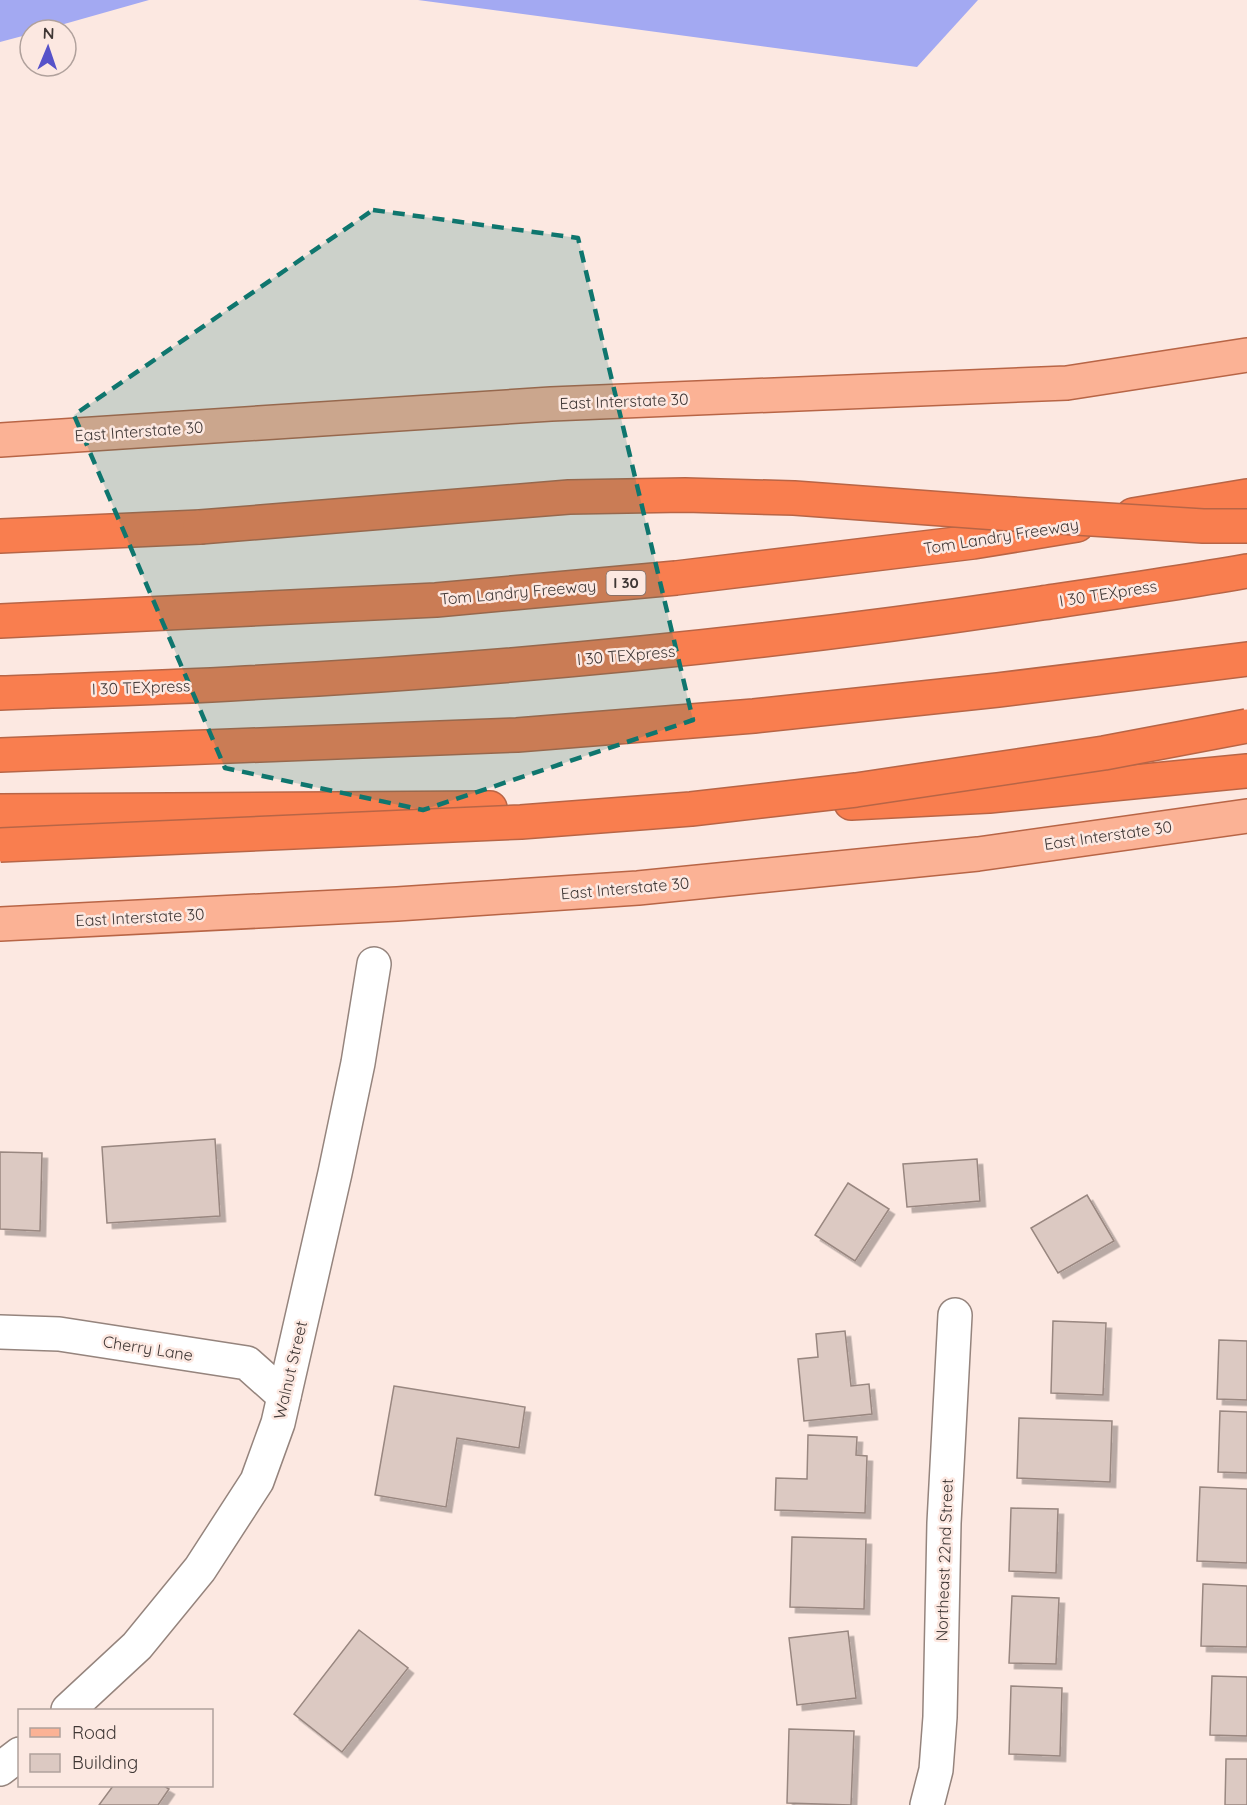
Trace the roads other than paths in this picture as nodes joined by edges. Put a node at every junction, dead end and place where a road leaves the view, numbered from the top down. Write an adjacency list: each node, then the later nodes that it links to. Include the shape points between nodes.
1 (1247, 355): 2 (main road, East Interstate 30, via 1067,383 551,404)
2 (0, 440)
3 (1247, 496): 7 (highway, Tom Landry Freeway / I 30, via 973,542 676,578 436,600)
4 (1247, 526): 5 (highway, bridge, via 1020,515 794,498 685,495 569,497 200,527)
5 (0, 536)
6 (1247, 571): 9 (highway, I 30 TEXpress, via 960,616 708,647 482,668 268,682)
7 (0, 621)
8 (1247, 659): 11 (highway, via 754,717 529,734)
9 (0, 693)
10 (1247, 726): 15 (highway, bridge, via 1104,753 856,790 691,809 521,822)
11 (0, 756)
12 (1247, 771): 13 (highway, via 989,796 862,803)
13 (0, 811)
14 (1247, 816): 16 (main road, East Interstate 30, via 978,854 638,888)
15 (0, 844)
16 (0, 924)
17 (374, 964): 20 (street, Walnut Street, via 353,1085)
18 (955, 1315): 24 (street, Northeast 22nd Street, via 944,1523 940,1717 936,1770)
19 (0, 1332): 20 (street, Cherry Lane, via 59,1334 247,1363)
20 (284, 1396): 21 (street, Walnut Street, via 257,1481 200,1569 137,1646)
21 (69, 1709)
22 (18, 1756): 23 (street)
23 (0, 1769)
24 (927, 1805)

